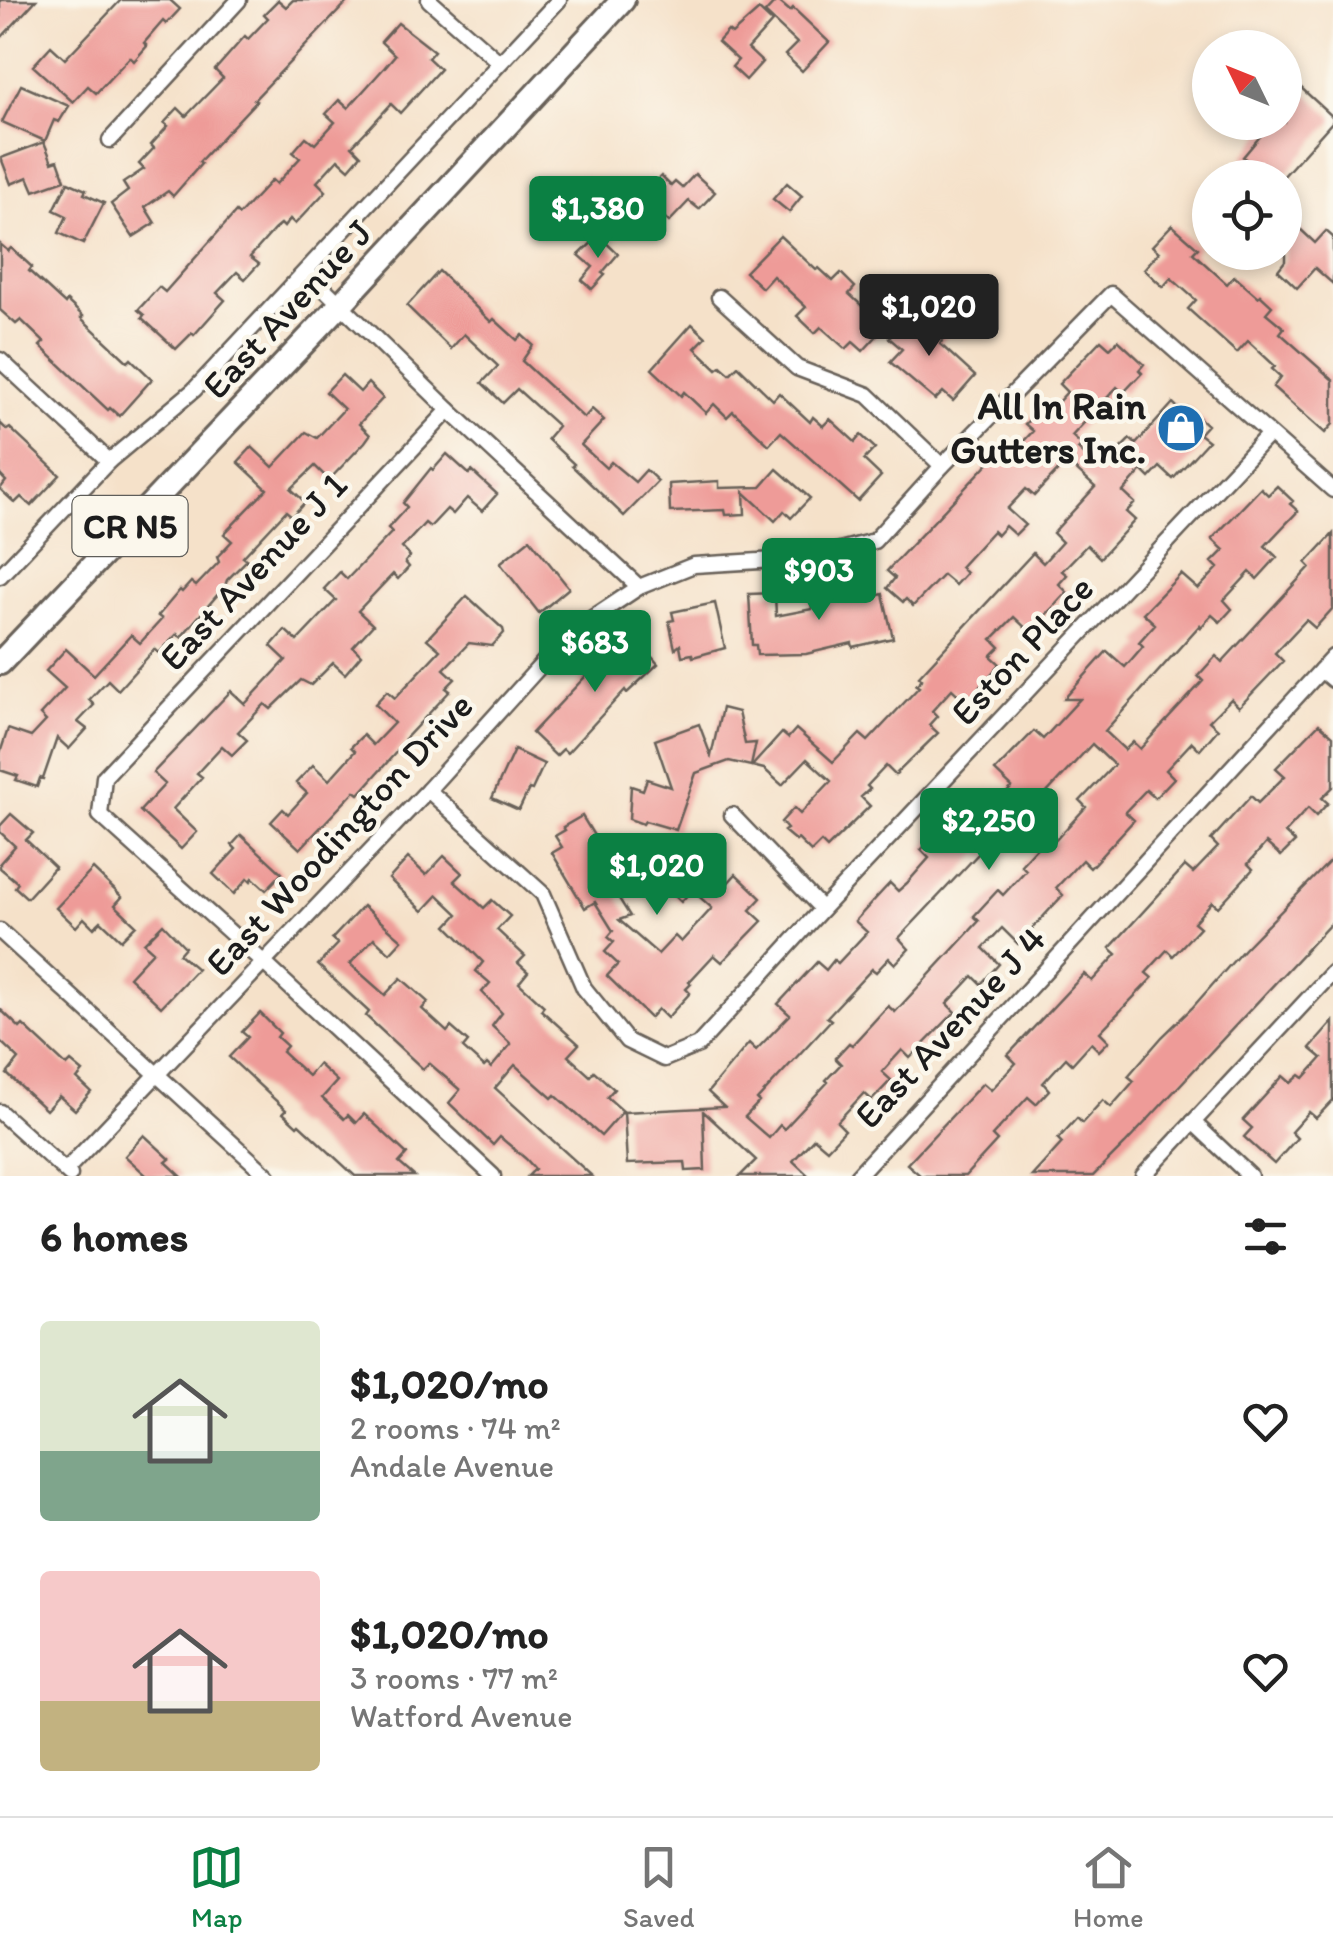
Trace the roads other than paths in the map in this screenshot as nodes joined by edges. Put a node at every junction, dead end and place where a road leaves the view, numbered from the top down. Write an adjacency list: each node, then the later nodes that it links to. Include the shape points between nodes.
1 (239, 0): 6 (street)
2 (429, 0): 5 (street)
3 (559, 0): 5 (street)
4 (623, 0): 9 (main road, East Avenue J / CR N5)
5 (499, 62): 7 (street)
6 (110, 140)
7 (306, 271): 9 (street); 13 (street, via 194,390)
8 (719, 297): 14 (street, via 797,368 868,395)
9 (340, 305): 11 (street); 19 (main road, East Avenue J / CR N5)
10 (0, 360): 13 (street)
11 (449, 410): 17 (street); 25 (street, East Avenue J 1, via 104,777 100,815)
12 (1268, 436): 14 (street, East Woodington Drive, via 1111,294); 15 (street); 23 (street, Eston Place)
13 (109, 461): 16 (street)
14 (942, 466): 17 (street, East Woodington Drive, via 874,542 810,558 694,565)
15 (1333, 490)
16 (0, 576)
17 (640, 587): 21 (street, East Woodington Drive, via 570,633)
18 (1333, 657): 20 (street, East Avenue J 4)
19 (0, 663)
20 (1327, 675): 33 (street, East Avenue J 4)
21 (428, 790): 23 (street, Eston Place, via 543,894 584,988 627,1040 664,1058 698,1045); 25 (street, East Woodington Drive)
22 (732, 815): 23 (street)
23 (822, 910)
24 (0, 931): 27 (street)
25 (263, 962): 27 (street, East Woodington Drive); 32 (street)
26 (1333, 972): 29 (street)
27 (155, 1074): 30 (street, East Woodington Drive); 31 (street)
28 (0, 1112): 30 (street)
29 (1192, 1122): 34 (street); 35 (street)
30 (69, 1173)
31 (268, 1176)
32 (493, 1176)
33 (858, 1176)
34 (1143, 1176)
35 (1250, 1176)

